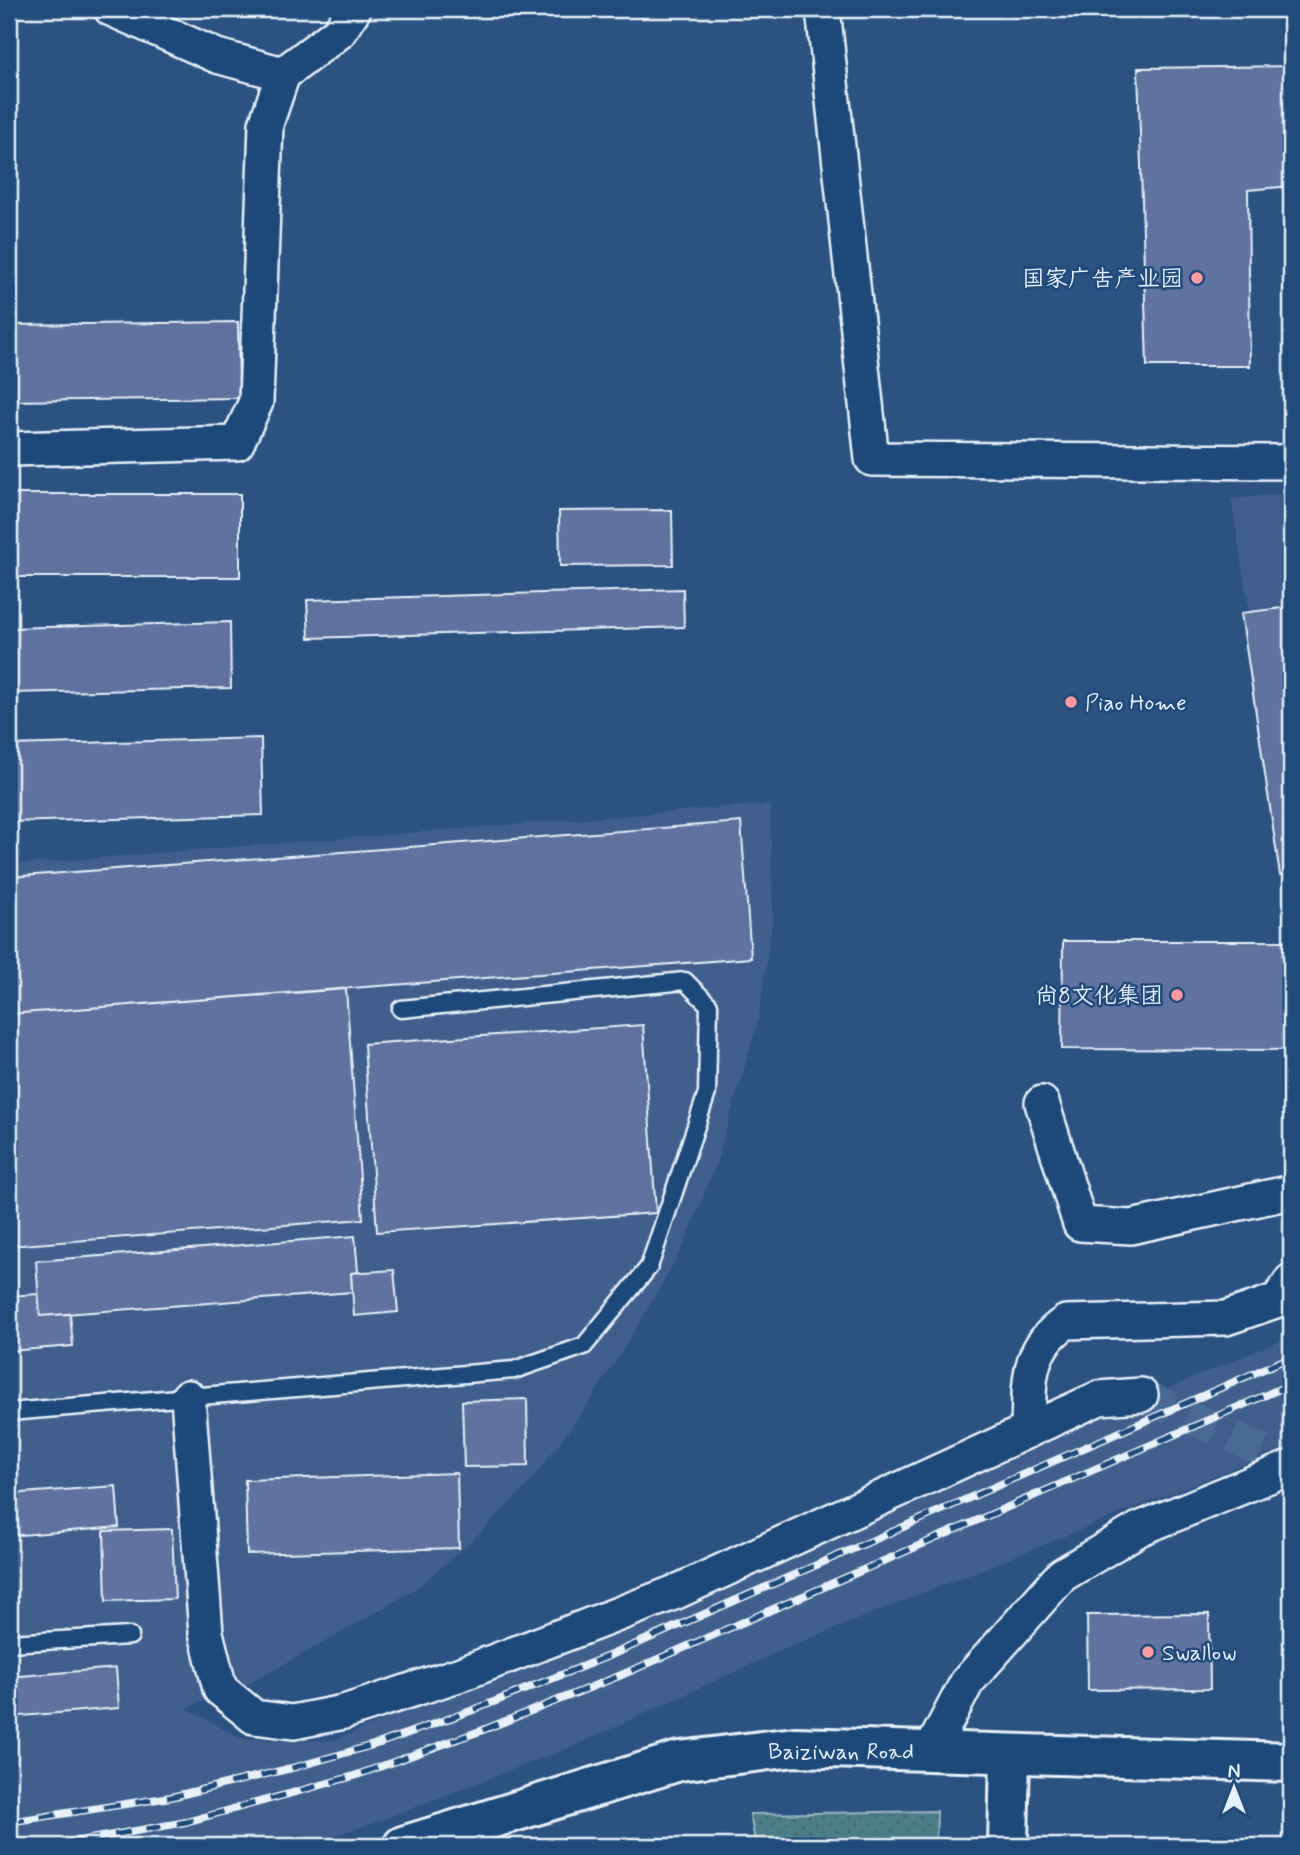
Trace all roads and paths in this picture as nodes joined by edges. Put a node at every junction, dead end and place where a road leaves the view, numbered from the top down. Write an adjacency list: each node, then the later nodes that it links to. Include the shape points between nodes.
1 (111, 9): 4 (street, via 217,56)
2 (355, 9): 4 (street, via 339,32)
3 (823, 9): 6 (street, via 872,459)
4 (283, 74): 5 (street, via 266,124 256,402 237,443)
5 (9, 449)
6 (1291, 462)
7 (401, 1009): 12 (lane, via 685,981 709,1005 707,1093 649,1267 584,1346 514,1370)
8 (1042, 1103): 9 (street, via 1080,1224 1131,1227)
9 (1291, 1192)
10 (1291, 1281): 14 (street, via 1278,1300 1226,1318 1066,1322 1047,1335 1031,1369)
11 (1141, 1395): 14 (street, via 1099,1398)
12 (188, 1397): 13 (lane); 14 (street, via 206,1633 220,1689 254,1717 293,1722 344,1712 461,1674 676,1592)
13 (9, 1412)
14 (1028, 1431)
15 (1291, 1468): 18 (street, via 1139,1529 1062,1575 967,1682)
16 (130, 1636): 17 (lane)
17 (9, 1643)
18 (931, 1751): 19 (street, Baiziwan Road); 21 (street, Baiziwan Road, via 794,1747 679,1760)
19 (1010, 1754): 20 (street, Baiziwan Road); 22 (street)
20 (1291, 1762)
21 (403, 1846)
22 (1008, 1846)

